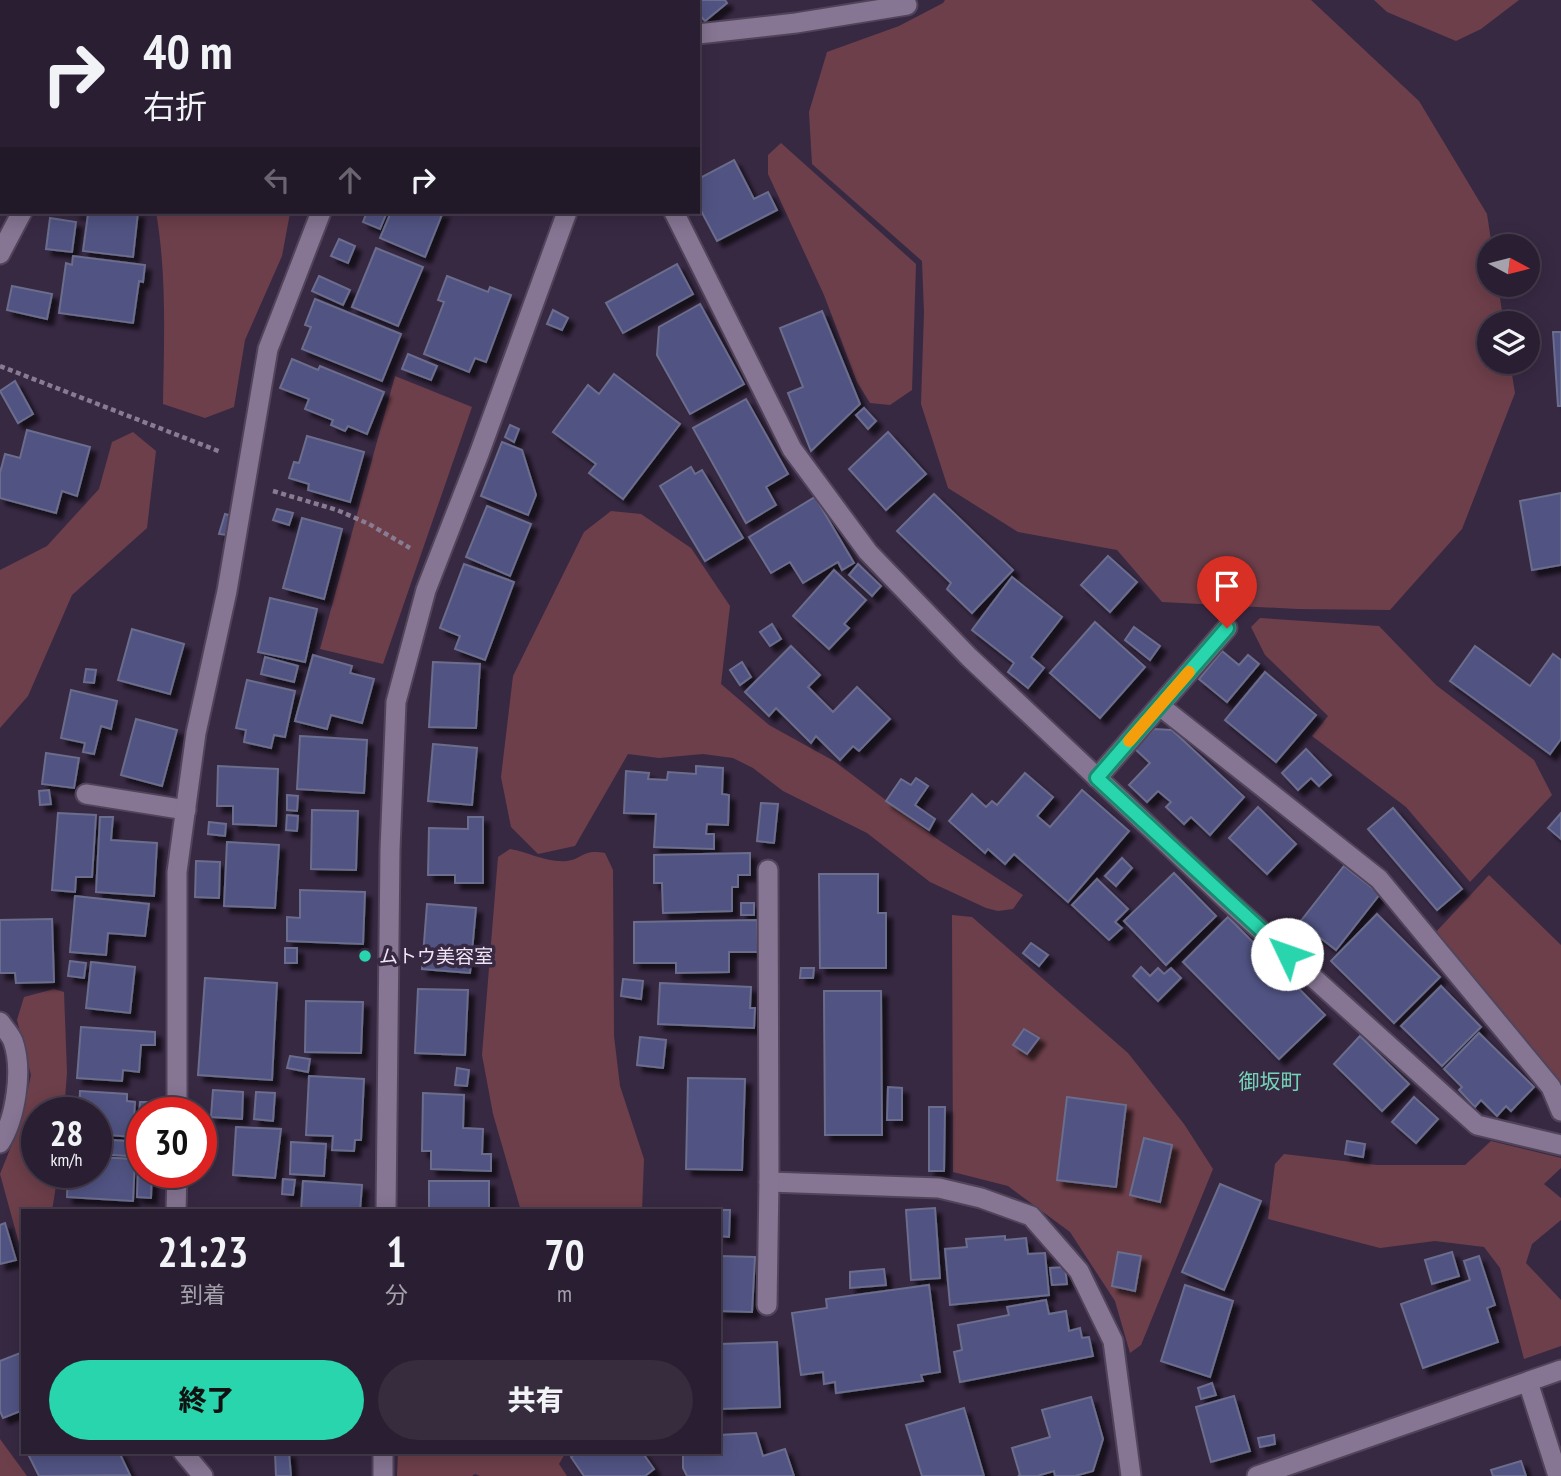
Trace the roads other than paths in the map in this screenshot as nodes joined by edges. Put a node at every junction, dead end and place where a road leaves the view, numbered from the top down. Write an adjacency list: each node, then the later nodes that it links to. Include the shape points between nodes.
1 (907, 5): 2 (street)
2 (700, 34)
3 (21, 214): 7 (street)
4 (320, 214): 12 (street, via 268,349 228,591 196,733)
5 (566, 214): 22 (street, via 426,590 396,702)
6 (675, 214): 10 (street, via 792,449 868,552 969,657)
7 (0, 254)
8 (1227, 628): 9 (street)
9 (1160, 706): 10 (street); 16 (street, via 1379,878 1552,1087)
10 (1097, 778): 18 (street, via 1477,1125)
11 (86, 794): 12 (street)
12 (186, 810): 15 (street, via 177,872)
13 (768, 870): 19 (street)
14 (0, 1022): 17 (street, via 13,1040 19,1080 8,1132)
15 (177, 1097)
16 (1561, 1111)
17 (0, 1143)
18 (1561, 1145)
19 (769, 1182): 23 (street); 31 (street, via 939,1188 1031,1216 1079,1271 1113,1341)
20 (177, 1188): 21 (street)
21 (176, 1209)
22 (386, 1209)
23 (767, 1305)
24 (1561, 1370): 25 (street)
25 (1528, 1382): 28 (street); 33 (street)
26 (185, 1454): 29 (street)
27 (383, 1454): 30 (street)
28 (1294, 1470): 32 (street)
29 (203, 1476)
30 (383, 1476)
31 (1131, 1476)
32 (1257, 1476)
33 (1558, 1476)

